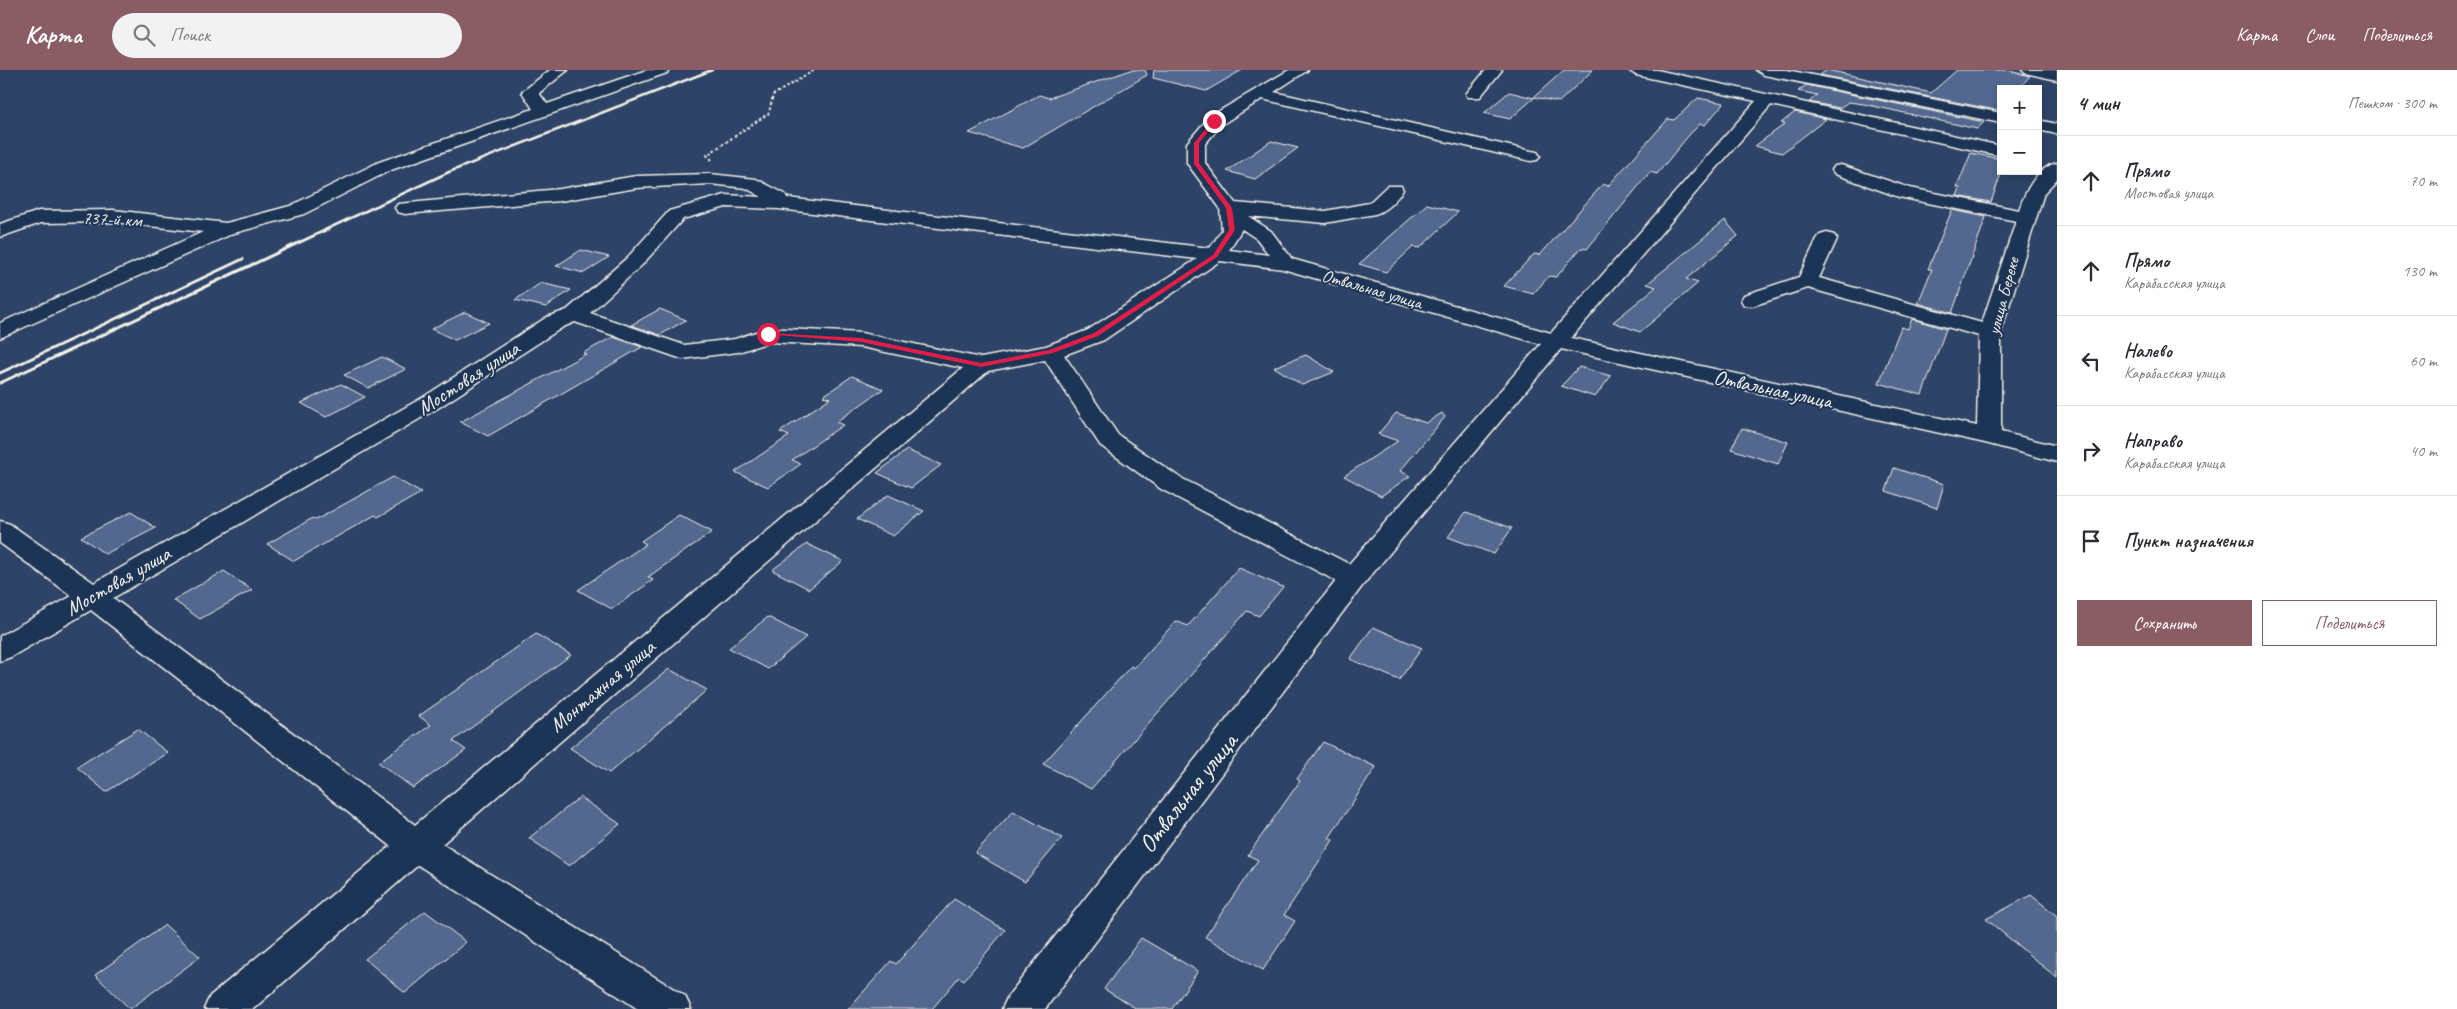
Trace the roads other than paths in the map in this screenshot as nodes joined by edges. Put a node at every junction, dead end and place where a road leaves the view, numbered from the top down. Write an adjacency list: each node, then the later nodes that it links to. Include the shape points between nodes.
1 (560, 70): 12 (street, via 530,92)
2 (662, 70): 12 (street)
3 (1300, 70): 9 (street)
4 (1494, 70): 10 (street)
5 (1636, 70): 11 (street)
6 (1764, 70): 13 (street)
7 (2030, 70): 8 (street)
8 (2057, 75)
9 (1260, 94): 17 (street); 26 (street, via 1214,121 1196,143 1196,164)
10 (1474, 94)
11 (1767, 98): 16 (street); 39 (street, Отвальная улица)
12 (543, 111): 29 (street, via 384,166 297,210)
13 (1997, 117)
14 (2042, 126): 15 (street)
15 (2057, 129)
16 (1997, 150)
17 (1531, 156)
18 (2042, 161): 19 (street)
19 (2057, 164)
20 (2057, 168): 28 (street, улица Береке, via 2035,190)
21 (1841, 170): 28 (street, via 1906,193)
22 (739, 182): 24 (street, via 750,183); 25 (street, via 710,179 636,182 560,195); 27 (street, Мостовая улица, via 697,197)
23 (1394, 190): 26 (street, via 1375,208 1325,217)
24 (791, 204): 27 (street, Отвальная улица, via 725,201); 32 (street, Отвальная улица)
25 (405, 208)
26 (1229, 210): 32 (street, via 1232,230); 33 (street, via 1264,235)
27 (676, 216): 36 (street, Мостовая улица, via 635,261)
28 (2026, 217): 38 (street, улица Береке)
29 (227, 229): 30 (street, 737-й км, via 113,216 39,217); 37 (street)
30 (0, 231)
31 (1827, 239): 34 (street)
32 (1215, 256): 33 (street, Отвальная улица); 40 (street, via 1096,335)
33 (1285, 263): 39 (street, Отвальная улица)
34 (1807, 281): 35 (street); 38 (street)
35 (1752, 300)
36 (575, 314): 41 (street, via 682,352 738,345 768,334 861,340); 46 (street, Мостовая улица, via 555,322 430,403)
37 (0, 331)
38 (1990, 332): 42 (street, улица Береке)
39 (1556, 342): 42 (street, Отвальная улица); 45 (street, Отвальная улица)
40 (1051, 352): 41 (street); 45 (street, via 1109,440 1170,483)
41 (981, 365): 48 (street, Монтажная улица)
42 (1989, 436): 43 (street, Отвальная улица)
43 (2057, 454)
44 (0, 530): 46 (street)
45 (1353, 578): 51 (street, Отвальная улица)
46 (92, 596): 47 (street, Мостовая улица); 48 (street)
47 (0, 650)
48 (415, 845): 49 (street, Монтажная улица); 50 (street)
49 (224, 1009)
50 (671, 1009)
51 (1022, 1009)

